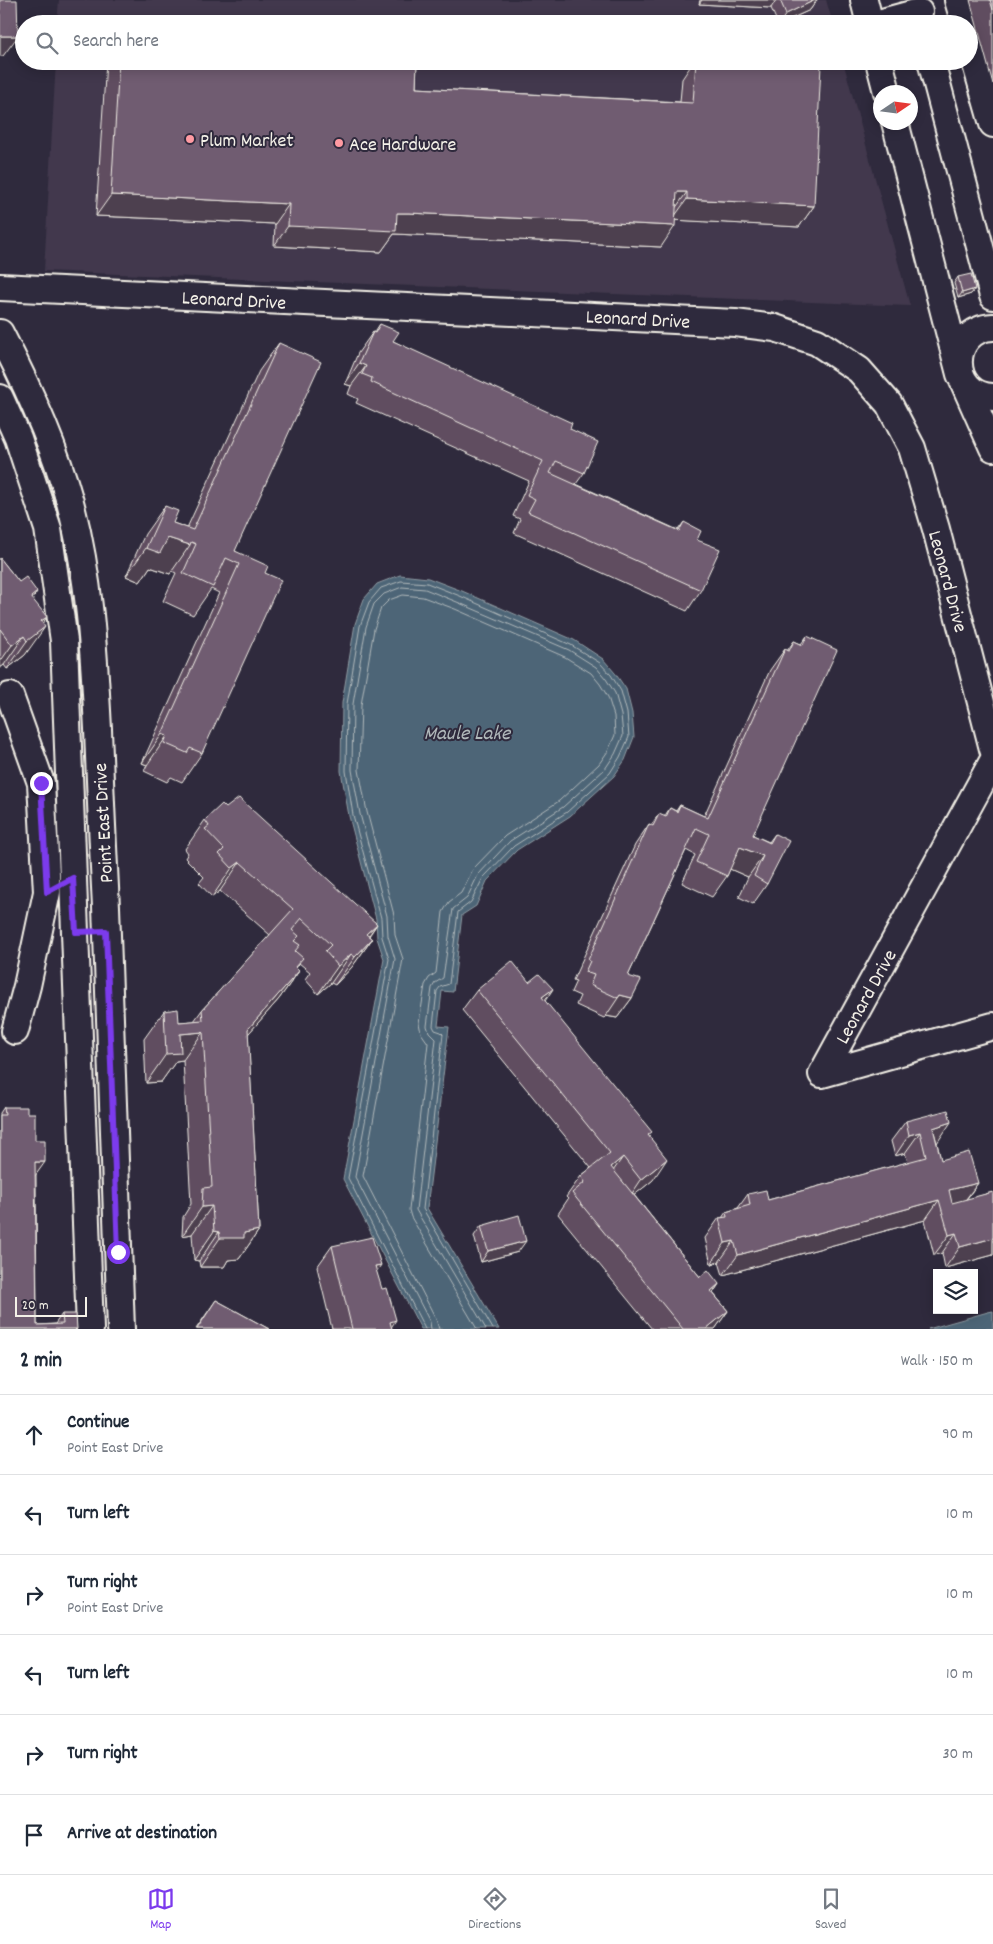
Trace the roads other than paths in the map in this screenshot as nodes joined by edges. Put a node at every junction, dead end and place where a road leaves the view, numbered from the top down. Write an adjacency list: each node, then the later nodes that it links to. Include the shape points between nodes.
1 (864, 0): 3 (street)
2 (958, 0): 4 (street)
3 (868, 15)
4 (962, 15)
5 (881, 70): 8 (street)
6 (933, 70): 12 (street)
7 (978, 70): 9 (street)
8 (885, 85)
9 (993, 124)
10 (897, 130): 15 (street)
11 (0, 288): 24 (street, Leonard Drive, via 735,322 776,328 817,342 859,370 889,404 912,448)
12 (993, 296)
13 (993, 327): 15 (street, via 980,330 964,343 959,353)
14 (0, 334): 19 (street, Point East Drive, via 22,376)
15 (960, 374): 16 (street, via 976,393); 18 (street)
16 (993, 397)
17 (0, 398): 20 (street, Point East Drive)
18 (993, 448)
19 (58, 466): 20 (street); 22 (street, Point East Drive, via 78,534 88,592)
20 (32, 476): 23 (street, Point East Drive, via 48,529 56,581 64,641)
21 (10, 696): 27 (street, via 41,783)
22 (97, 719): 23 (street); 28 (street, Point East Drive)
23 (68, 720): 26 (street, Point East Drive)
24 (993, 749)
25 (993, 762): 30 (street, Leonard Drive, via 822,1074)
26 (73, 878): 27 (street); 29 (street, Point East Drive)
27 (47, 892): 31 (street)
28 (106, 931): 29 (street); 32 (street, Point East Drive)
29 (76, 932): 33 (street, Point East Drive)
30 (993, 1026)
31 (15, 1031)
32 (114, 1160): 33 (street); 35 (street, Point East Drive)
33 (84, 1162): 34 (street, Point East Drive)
34 (90, 1329)
35 (121, 1329)

